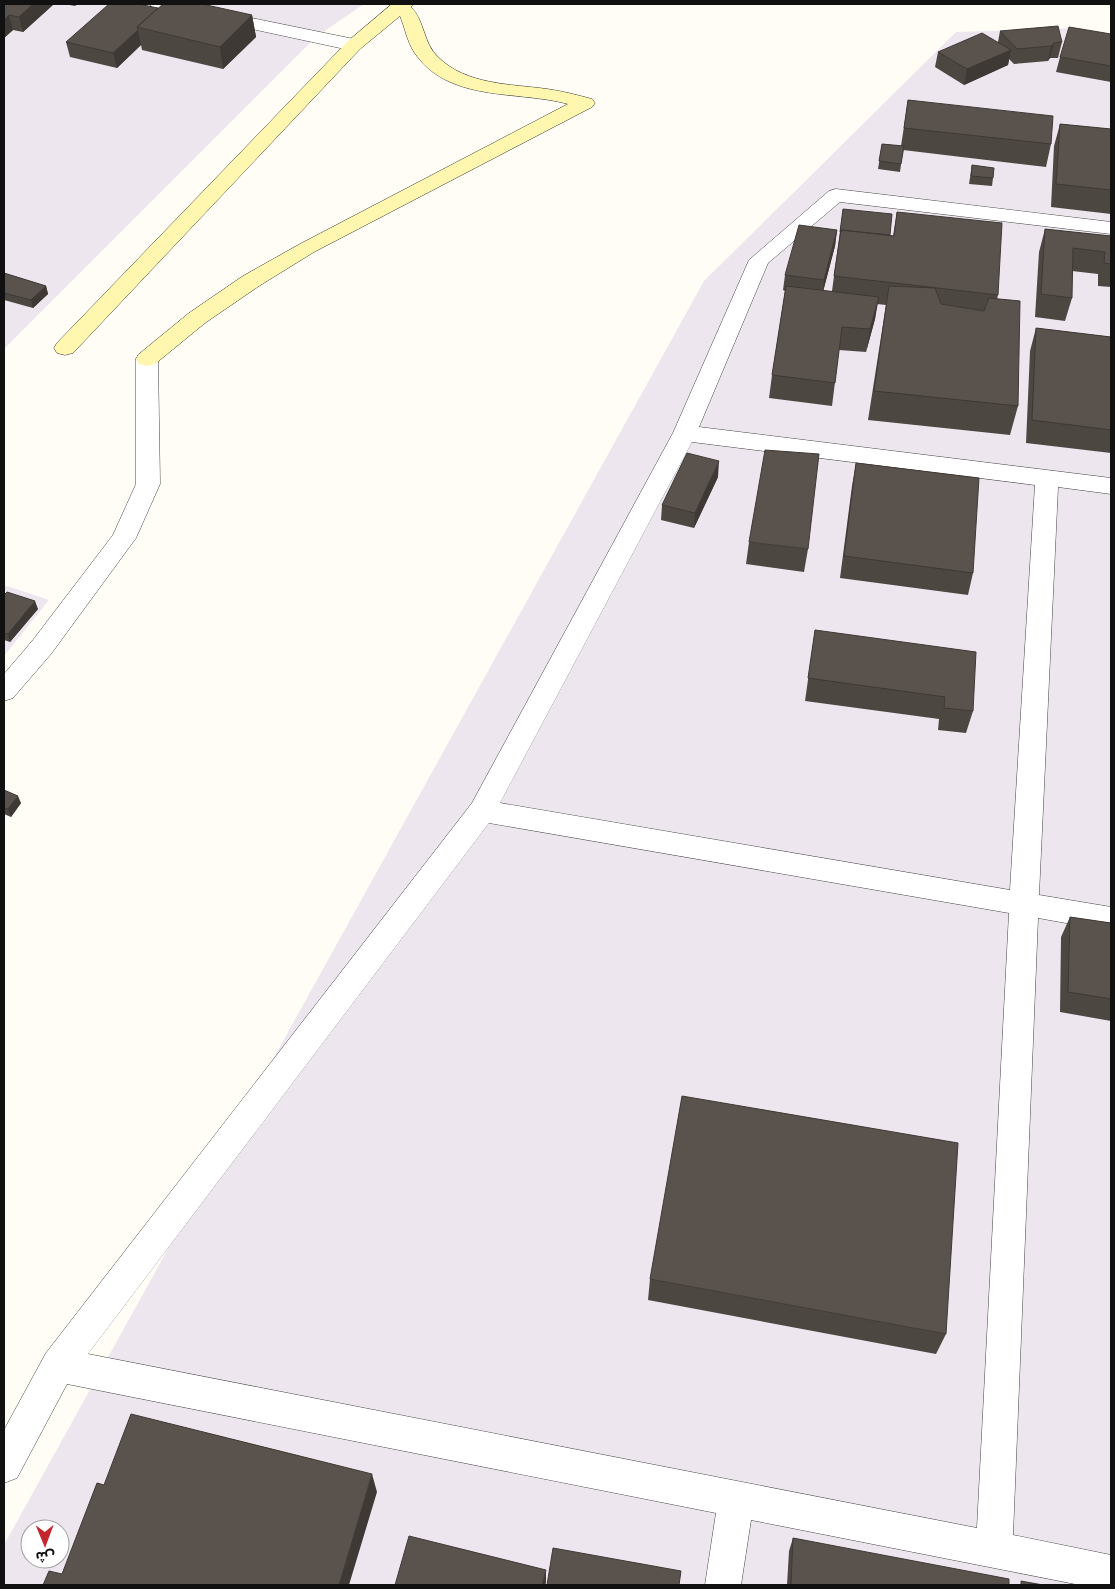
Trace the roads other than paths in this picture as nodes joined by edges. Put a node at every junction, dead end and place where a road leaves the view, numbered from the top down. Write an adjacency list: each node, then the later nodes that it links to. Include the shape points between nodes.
1 (159, 4): 3 (street)
2 (401, 5): 3 (main road); 6 (main road, via 411,19 425,55 456,76 485,86 570,97 585,103 307,248 197,318)
3 (354, 45): 5 (main road)
4 (1111, 228): 7 (street, via 836,195 759,260)
5 (65, 348)
6 (146, 359): 10 (street, via 148,484 124,538 42,647)
7 (685, 432): 8 (street); 11 (street)
8 (1047, 478): 9 (street); 12 (street)
9 (1111, 486)
10 (4, 691)
11 (482, 810): 12 (street); 14 (street)
12 (1024, 904): 13 (street); 17 (street)
13 (1111, 919)
14 (58, 1365): 15 (street); 16 (street)
15 (4, 1465)
16 (736, 1499): 17 (street); 19 (street)
17 (994, 1550): 18 (street)
18 (1111, 1573)
19 (722, 1585)

